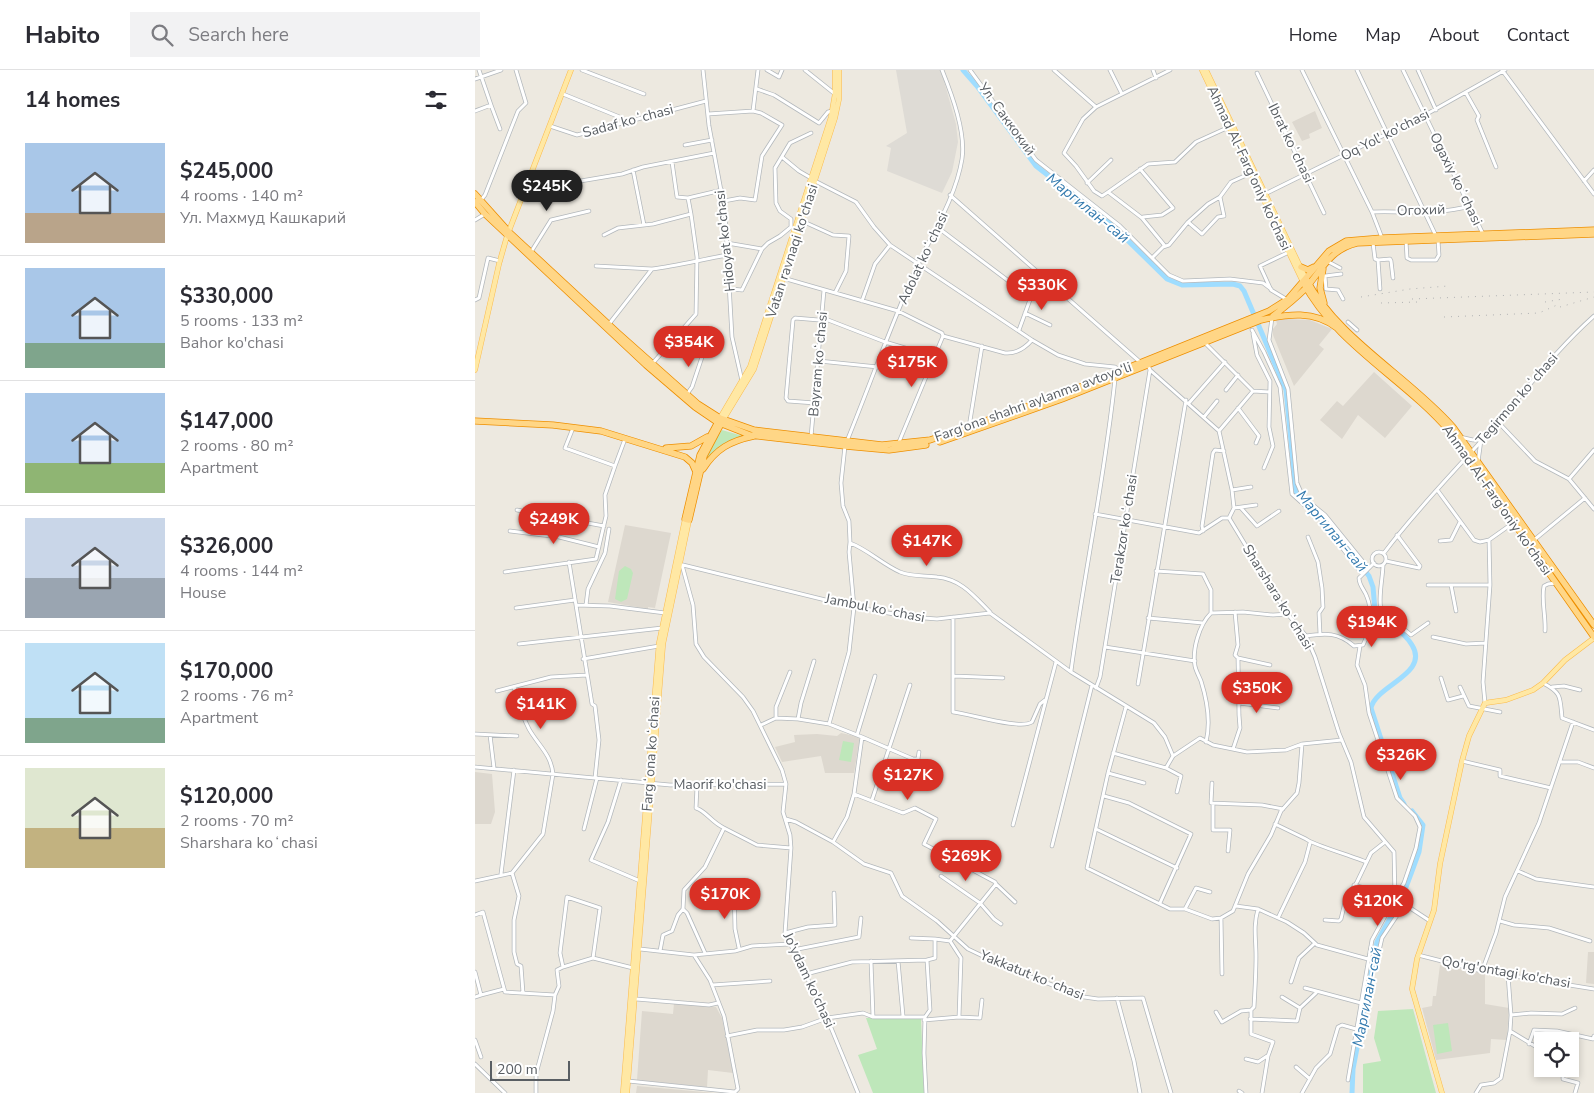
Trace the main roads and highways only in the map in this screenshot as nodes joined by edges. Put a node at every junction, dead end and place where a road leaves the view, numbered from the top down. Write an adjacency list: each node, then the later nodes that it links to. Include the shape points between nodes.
1 (571, 70): 12 (main road)
2 (835, 70): 6 (main road, Vatan ravnaqi ko'chasi, via 832,111)
3 (839, 70): 6 (main road, Vatan ravnaqi ko'chasi, via 835,118)
4 (1202, 70): 9 (main road, Ahmad Al-Farg'oniy ko'chasi)
5 (1206, 70): 9 (main road, Ahmad Al-Farg'oniy ko'chasi)
6 (813, 179): 7 (main road, Vatan ravnaqi ko'chasi)
7 (811, 188): 28 (main road, Vatan ravnaqi ko'chasi, via 793,226 750,367); 28 (main road, Vatan ravnaqi ko'chasi, via 754,368)
8 (475, 194): 10 (highway)
9 (1264, 195): 18 (main road, Ahmad Al-Farg'oniy ko'chasi); 19 (main road, Ahmad Al-Farg'oniy ko'chasi)
10 (477, 201): 12 (highway); 12 (highway, via 485,214)
11 (1594, 230): 14 (highway)
12 (508, 234): 25 (main road); 28 (highway); 28 (highway, via 646,365 695,407)
13 (1594, 234): 14 (highway)
14 (1437, 238): 15 (highway); 15 (highway, via 1406,242)
15 (1382, 240): 16 (highway, via 1347,246); 17 (highway, via 1346,241 1329,251)
16 (1327, 261): 19 (highway); 20 (highway, via 1321,276)
17 (1316, 266): 18 (highway, via 1308,270); 19 (highway)
18 (1301, 267): 19 (main road, Ahmad Al-Farg'oniy ko'chasi)
19 (1306, 283): 20 (highway, Ahmad Al-Farg'oniy ko'chasi); 21 (highway); 22 (highway); 24 (highway, Ahmad Al-Farg'oniy ko'chasi)
20 (1326, 310): 33 (highway, Ahmad Al-Farg'oniy ko'chasi, via 1357,333 1437,409 1460,436)
21 (1261, 317): 22 (highway); 23 (highway)
22 (1272, 318): 24 (highway, via 1292,314 1310,316)
23 (1251, 324): 26 (highway, Farg‘ona shahri aylanma avtoyo‘li, via 1141,363); 26 (highway, Farg‘ona shahri aylanma avtoyo‘li, via 1149,367)
24 (1337, 328): 33 (highway, Ahmad Al-Farg'oniy ko'chasi, via 1433,413)
25 (475, 370)
26 (1022, 411): 31 (highway, Farg‘ona shahri aylanma avtoyo‘li, via 930,440 898,445); 31 (highway, Farg‘ona shahri aylanma avtoyo‘li, via 968,433 923,446 889,450)
27 (475, 421): 32 (highway, via 574,427)
28 (720, 421): 29 (highway, Fargʻona koʻchasi); 30 (highway, Farg‘ona shahri aylanma avtoyo‘li); 31 (highway, Farg‘ona shahri aylanma avtoyo‘li, via 754,430); 34 (highway, Fargʻona koʻchasi)
29 (708, 436): 32 (highway, via 689,447); 34 (highway, Fargʻona koʻchasi)
30 (756, 436): 31 (highway, Farg‘ona shahri aylanma avtoyo‘li); 34 (highway, via 725,445)
31 (846, 444)
32 (653, 446): 34 (highway, via 687,458)
33 (1468, 454): 36 (highway, Ahmad Al-Farg'oniy ko'chasi, via 1478,462); 37 (highway, Ahmad Al-Farg'oniy ko'chasi)
34 (698, 472): 35 (highway, Fargʻona koʻchasi)
35 (687, 519): 38 (main road, Fargʻona koʻchasi, via 681,565 663,644); 38 (main road, Fargʻona koʻchasi, via 659,646)
36 (1594, 625)
37 (1594, 637): 43 (main road, via 1543,683 1506,700 1485,703 1469,736 1440,864 1434,910 1418,955 1412,989)
38 (650, 783): 39 (main road, Fargʻona koʻchasi); 39 (main road, Fargʻona koʻchasi, via 640,949)
39 (636, 968): 40 (main road, Fargʻona koʻchasi); 40 (main road, Fargʻona koʻchasi, via 636,999)
40 (628, 1064): 41 (main road, Fargʻona koʻchasi); 42 (main road, Fargʻona koʻchasi)
41 (623, 1093)
42 (627, 1093)
43 (1442, 1093)

